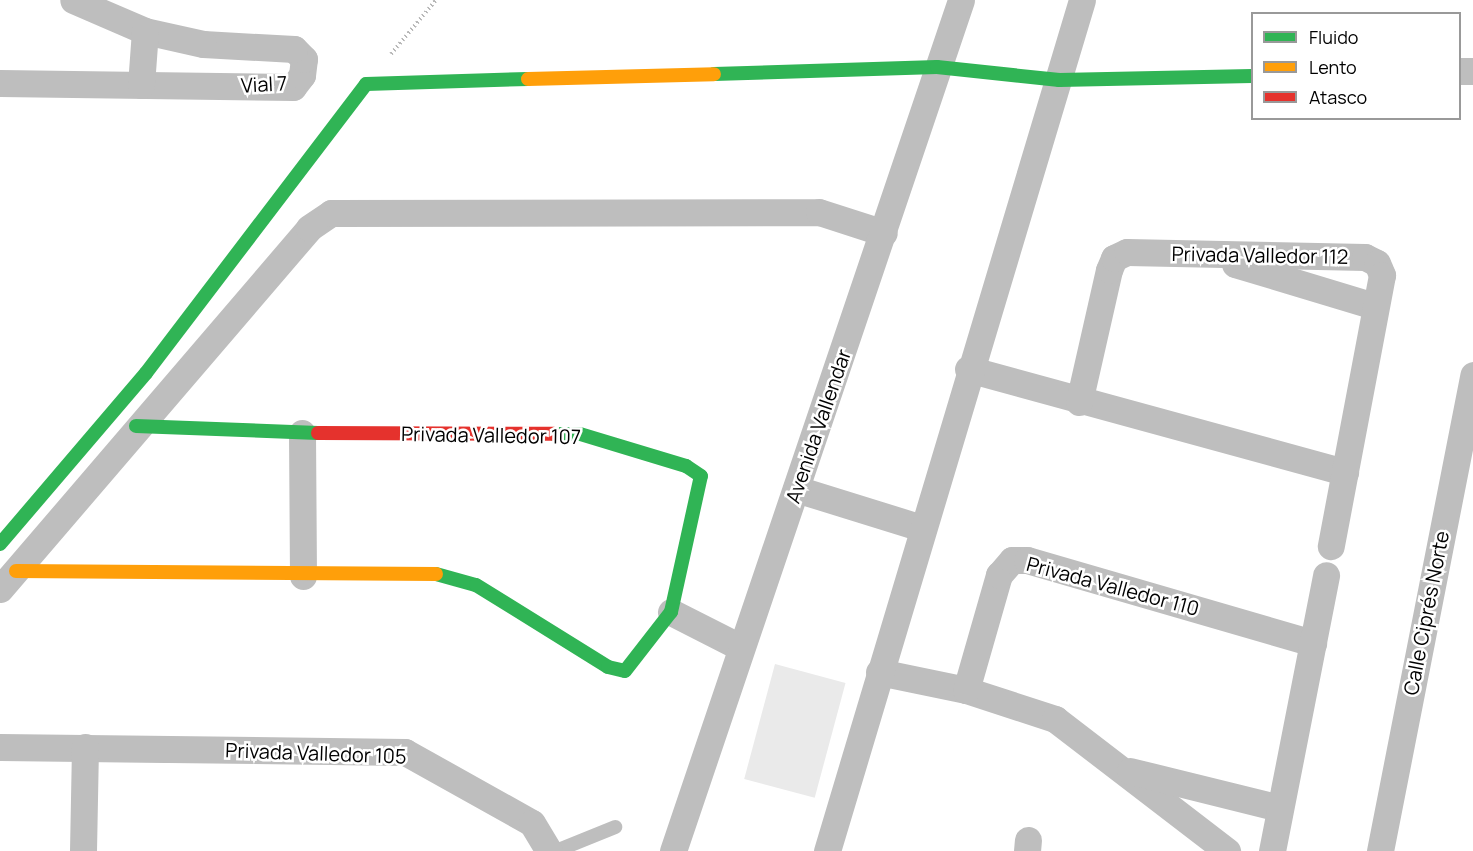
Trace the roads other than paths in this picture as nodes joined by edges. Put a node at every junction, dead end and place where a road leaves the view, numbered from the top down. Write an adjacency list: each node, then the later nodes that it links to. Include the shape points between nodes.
1 (73, 0): 4 (street, Vial 7)
2 (961, 0): 5 (street, Avenida Vallendar)
3 (1082, 0): 7 (street)
4 (145, 31): 9 (street); 9 (street, Vial 7, via 203,44 294,49 304,59 293,87)
5 (937, 67): 7 (street); 10 (street, Avenida Vallendar); 21 (street, via 366,84 146,373)
6 (1251, 76): 7 (street)
7 (1059, 80): 13 (street)
8 (0, 82): 9 (street, Vial 7)
9 (141, 85)
10 (884, 233): 16 (street, Privada Valledor 107, via 819,212 331,213 309,228); 19 (street, Avenida Vallendar)
11 (1204, 254): 12 (street); 12 (street, Privada Valledor 112, via 1365,257 1377,263 1382,275); 15 (street, Privada Valledor 112, via 1127,252 1114,258)
12 (1374, 306): 18 (street, Privada Valledor 112)
13 (968, 369): 15 (street); 20 (street)
14 (1473, 375): 43 (street, Calle Ciprés Norte)
15 (1079, 402): 18 (street)
16 (136, 426): 17 (street, Privada Valledor 107); 25 (street, Privada Valledor 107)
17 (302, 433): 24 (street); 26 (street, Privada Valledor 107, via 580,434 686,466 701,476 700,491)
18 (1345, 472): 22 (street, Privada Valledor 112)
19 (796, 489): 20 (street); 28 (street, Avenida Vallendar)
20 (922, 528): 29 (street)
21 (0, 544)
22 (1331, 546)
23 (1326, 575): 27 (street)
24 (303, 576): 25 (street, Privada Valledor 107); 26 (street, Privada Valledor 107, via 445,574 476,585 608,667 625,671)
25 (8, 580)
26 (671, 612): 28 (street)
27 (1313, 643): 30 (street, Privada Valledor 110, via 1028,560 1012,560 999,575); 34 (street)
28 (740, 647): 40 (street, Avenida Vallendar)
29 (879, 672): 30 (street); 36 (street)
30 (966, 690): 33 (street, via 1055,719)
31 (0, 747): 32 (street, Privada Valledor 105)
32 (85, 747): 37 (street); 38 (street, Privada Valledor 105, via 405,752 532,823)
33 (1120, 769): 34 (street); 41 (street)
34 (1279, 808): 42 (street)
35 (615, 827): 39 (lane)
36 (832, 850)
37 (83, 851)
38 (549, 851)
39 (556, 851)
40 (673, 851)
41 (1227, 851)
42 (1272, 851)
43 (1380, 851)

